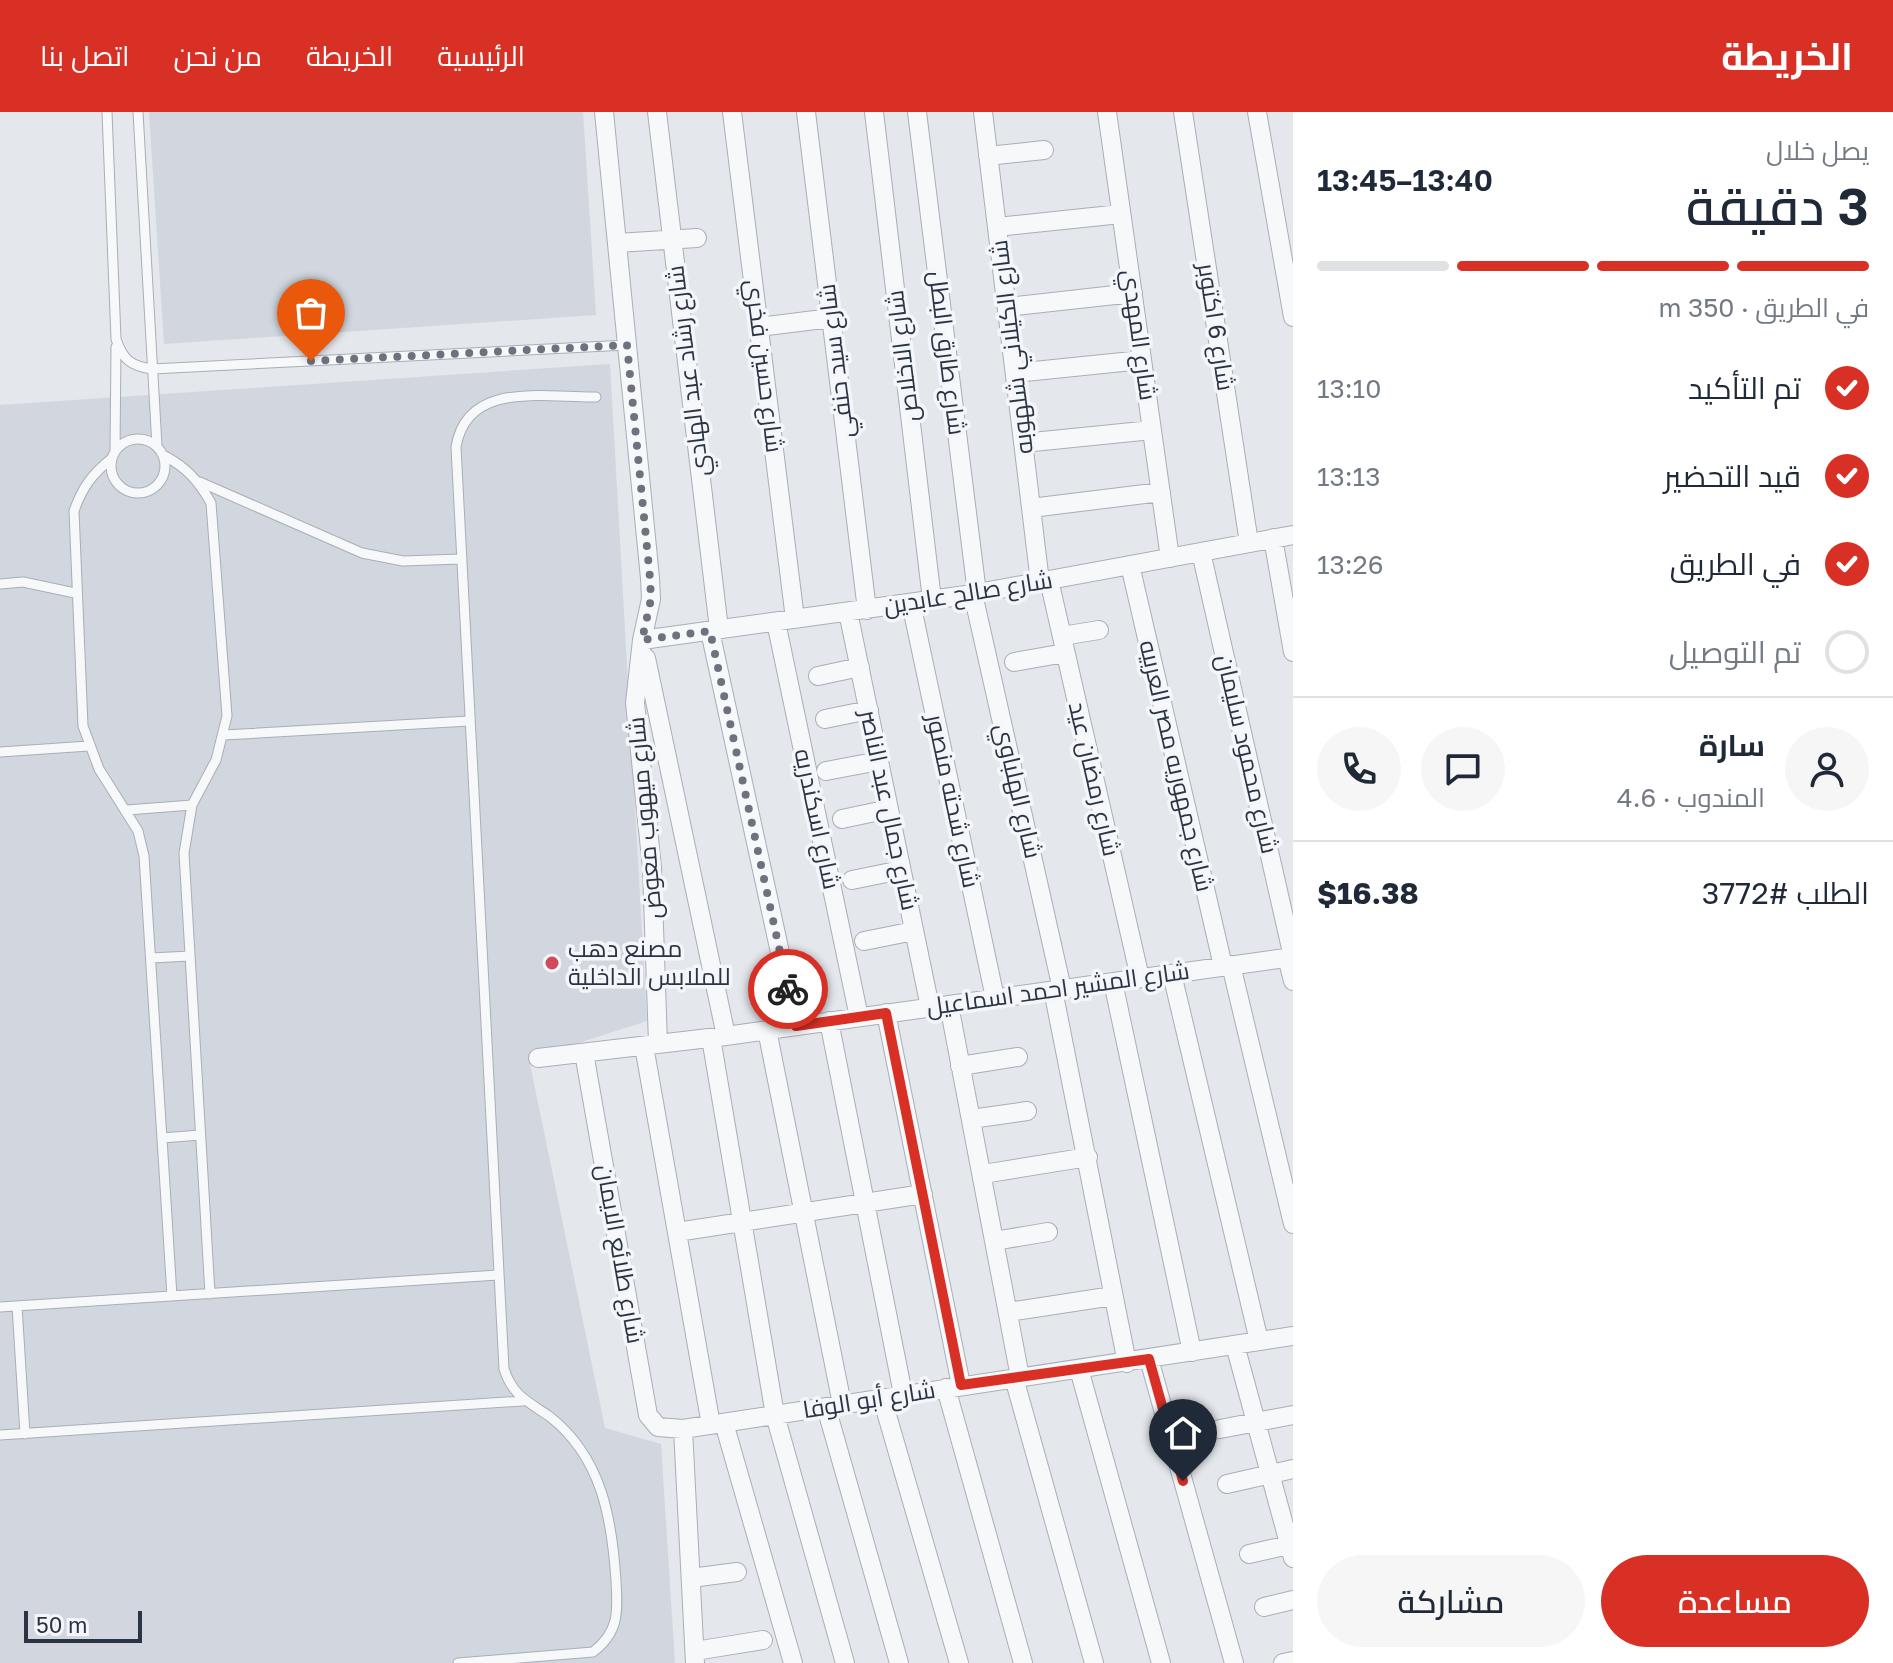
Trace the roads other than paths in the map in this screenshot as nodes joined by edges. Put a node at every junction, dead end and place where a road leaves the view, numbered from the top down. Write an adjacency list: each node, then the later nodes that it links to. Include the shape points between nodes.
1 (107, 112): 25 (lane)
2 (138, 112): 28 (lane)
3 (604, 112): 19 (street, شارع ميهوب معوض)
4 (657, 112): 18 (street, شارع رشاد عبد الهادي)
5 (732, 112): 24 (street, شارع حسين فخري)
6 (806, 112): 23 (street, شارع سيد حنفي)
7 (874, 112): 49 (street, شارع الاخلاص)
8 (917, 112): 48 (street, شارع طارق البطل)
9 (983, 112): 14 (street, شارع الكيلاني شلهوبه)
10 (1107, 112): 15 (street, شارع المهدي)
11 (1183, 112): 40 (street, شارع 6 اكتوبر)
12 (1257, 112): 22 (street)
13 (1044, 150): 14 (street)
14 (988, 156): 16 (street, شارع الكيلاني شلهوبه)
15 (1121, 214): 16 (street); 20 (street, شارع المهدي)
16 (997, 227): 21 (street, شارع الكيلاني شلهوبه)
17 (697, 238): 18 (street)
18 (672, 239): 19 (street); 54 (street, شارع رشاد عبد الهادي)
19 (617, 243): 26 (street, شارع ميهوب معوض)
20 (1133, 293): 21 (street); 27 (street, شارع المهدي)
21 (1007, 307): 29 (street, شارع الكيلاني شلهوبه)
22 (1293, 317)
23 (831, 318): 24 (street); 51 (street, شارع سيد حنفي)
24 (759, 327): 52 (street, شارع حسين فخري)
25 (116, 339): 28 (lane, via 121,355 134,366); 34 (lane)
26 (627, 345): 28 (lane); 56 (street, شارع ميهوب معوض, via 651,589)
27 (1142, 360): 29 (street); 31 (street, شارع المهدي)
28 (152, 369): 33 (lane)
29 (1015, 373): 32 (street, شارع الكيلاني شلهوبه)
30 (596, 397): 43 (lane, via 499,398 468,414 456,447)
31 (1152, 430): 32 (street); 36 (street, شارع المهدي)
32 (1023, 443): 37 (street, شارع الكيلاني شلهوبه)
33 (160, 450): 34 (lane, via 135,439); 34 (lane, via 166,463 161,482 146,493 118,486); 35 (lane)
34 (113, 455): 47 (lane, via 81,490 74,511)
35 (200, 482): 43 (lane, via 362,553 403,561); 65 (lane, via 215,526 227,697)
36 (1161, 492): 37 (street); 42 (street, شارع المهدي)
37 (1031, 508): 45 (street, شارع الكيلاني شلهوبه)
38 (1293, 535): 39 (street, شارع صالح عابدين)
39 (1273, 538): 40 (street, شارع صالح عابدين); 58 (street)
40 (1249, 543): 41 (street, شارع صالح عابدين)
41 (1201, 552): 42 (street, شارع صالح عابدين); 79 (street, شارع محمود سليمان)
42 (1170, 558): 44 (street, شارع صالح عابدين)
43 (461, 559): 64 (lane)
44 (1130, 565): 45 (street, شارع صالح عابدين); 81 (street, شارع جمهوريه مصر العربيه)
45 (1044, 581): 48 (street, شارع صالح عابدين); 57 (street, شارع رمضان عيد)
46 (0, 584): 47 (lane, via 23,582)
47 (75, 593): 66 (lane, via 80,705)
48 (975, 594): 49 (street, شارع صالح عابدين); 86 (street, شارع الهلباوي)
49 (932, 600): 50 (street, شارع صالح عابدين)
50 (911, 603): 51 (street, شارع صالح عابدين); 87 (street, شارع شحته منصور)
51 (858, 611): 52 (street, شارع صالح عابدين); 60 (street, شارع جمال عبد الناصر)
52 (795, 619): 53 (street, شارع صالح عابدين)
53 (776, 622): 54 (street, شارع صالح عابدين); 90 (street, شارع اسكندريه)
54 (714, 630): 56 (street, شارع صالح عابدين); 92 (street, شارع رشاد عبد الهادي)
55 (1099, 630): 57 (street)
56 (642, 640): 94 (street); 95 (street, شارع ميهوب معوض, via 635,703 652,868)
57 (1064, 645): 59 (street); 83 (street, شارع رمضان عيد)
58 (1293, 652)
59 (1014, 662)
60 (860, 667): 61 (street); 62 (street, شارع جمال عبد الناصر)
61 (818, 676)
62 (869, 710): 63 (street); 68 (street, شارع جمال عبد الناصر)
63 (825, 719)
64 (469, 721): 65 (lane); 114 (lane)
65 (224, 735): 70 (lane)
66 (89, 746): 67 (lane); 72 (lane)
67 (0, 752)
68 (879, 761): 69 (street); 71 (street, شارع جمال عبد الناصر)
69 (826, 771)
70 (192, 805): 72 (lane); 78 (lane, via 184,853)
71 (889, 809): 73 (street); 74 (street, شارع جمال عبد الناصر)
72 (127, 810): 80 (lane, via 144,856)
73 (842, 819)
74 (901, 870): 75 (street); 76 (street, شارع جمال عبد الناصر)
75 (852, 880)
76 (914, 931): 77 (street); 88 (street, شارع جمال عبد الناصر)
77 (864, 941)
78 (190, 956): 80 (lane); 102 (lane)
79 (1290, 957): 81 (street, شارع المشير احمد اسماعيل); 84 (street, شارع محمود سليمان)
80 (151, 958): 103 (lane)
81 (1227, 966): 82 (street, شارع المشير احمد اسماعيل); 110 (street, شارع جمهوريه مصر العربيه)
82 (1172, 974): 83 (street, شارع المشير احمد اسماعيل); 122 (street)
83 (1140, 978): 85 (street, شارع المشير احمد اسماعيل)
84 (1293, 981)
85 (1113, 982): 86 (street, شارع المشير احمد اسماعيل); 124 (street)
86 (1058, 989): 87 (street, شارع المشير احمد اسماعيل); 104 (street, شارع الهلباوي)
87 (995, 998): 88 (street, شارع المشير احمد اسماعيل)
88 (939, 1006): 89 (street, شارع المشير احمد اسماعيل); 99 (street, شارع جمال عبد الناصر)
89 (886, 1013): 90 (street, شارع المشير احمد اسماعيل); 106 (street)
90 (859, 1017): 91 (street, شارع المشير احمد اسماعيل)
91 (829, 1021): 92 (street, شارع المشير احمد اسماعيل); 107 (street)
92 (796, 1026): 93 (street, شارع المشير احمد اسماعيل)
93 (767, 1030): 94 (street, شارع المشير احمد اسماعيل); 108 (street)
94 (718, 1037): 95 (street, شارع المشير احمد اسماعيل); 109 (street)
95 (651, 1045): 96 (street, شارع المشير احمد اسماعيل); 111 (street, شارع ميهوب معوض)
96 (584, 1053): 98 (street, شارع المشير احمد اسماعيل); 138 (street, شارع طلائع الايمان, via 648,1415 658,1427)
97 (1018, 1057): 99 (street)
98 (538, 1058)
99 (960, 1066): 101 (street, شارع جمال عبد الناصر)
100 (1027, 1111): 101 (street)
101 (971, 1119): 105 (street, شارع جمال عبد الناصر)
102 (200, 1135): 103 (lane); 115 (lane)
103 (162, 1138): 116 (lane)
104 (1088, 1157): 105 (street); 117 (street, شارع الهلباوي)
105 (983, 1174): 113 (street, شارع جمال عبد الناصر)
106 (923, 1194): 107 (street); 129 (street)
107 (866, 1205): 108 (street); 130 (street)
108 (804, 1214): 109 (street); 133 (street)
109 (743, 1223): 111 (street); 134 (street)
110 (1293, 1224)
111 (677, 1232): 137 (street, شارع ميهوب معوض)
112 (1048, 1232): 113 (street)
113 (994, 1241): 120 (street, شارع جمال عبد الناصر)
114 (498, 1275): 115 (lane); 132 (lane, via 504,1369 510,1387)
115 (210, 1294): 116 (lane)
116 (172, 1296): 118 (lane)
117 (1113, 1296): 120 (street); 126 (street, شارع الهلباوي)
118 (17, 1306): 119 (lane); 140 (lane)
119 (0, 1307)
120 (1008, 1312): 128 (street, شارع جمال عبد الناصر)
121 (1293, 1336): 122 (street, شارع أبو الوفا)
122 (1259, 1341): 123 (street, شارع أبو الوفا)
123 (1235, 1345): 124 (street, شارع أبو الوفا); 136 (street)
124 (1192, 1352): 125 (street, شارع أبو الوفا)
125 (1149, 1359): 126 (street, شارع أبو الوفا); 162 (street)
126 (1127, 1363): 127 (street, شارع أبو الوفا)
127 (1079, 1369): 128 (street, شارع أبو الوفا); 161 (street)
128 (1017, 1378): 129 (street, شارع أبو الوفا); 160 (street, شارع جمال عبد الناصر)
129 (954, 1386): 130 (street, شارع أبو الوفا); 159 (street)
130 (903, 1394): 131 (street, شارع أبو الوفا)
131 (882, 1398): 133 (street, شارع أبو الوفا); 158 (street)
132 (523, 1401): 140 (lane); 154 (lane, via 572,1440 605,1496 613,1528 616,1625 608,1641 593,1652)
133 (834, 1406): 134 (street, شارع أبو الوفا); 157 (street)
134 (775, 1415): 137 (street, شارع أبو الوفا); 156 (street)
135 (1293, 1415): 136 (street)
136 (1256, 1422): 139 (street); 143 (street)
137 (718, 1424): 138 (street, شارع أبو الوفا); 155 (street, شارع ميهوب معوض)
138 (683, 1429): 148 (street)
139 (1220, 1429)
140 (25, 1434): 141 (lane)
141 (1, 1436)
142 (1293, 1469): 143 (street)
143 (1270, 1474): 144 (street); 145 (street)
144 (1227, 1484)
145 (1292, 1549): 146 (street)
146 (1249, 1554)
147 (737, 1572): 148 (street)
148 (691, 1578): 152 (street)
149 (1293, 1600): 150 (street)
150 (1264, 1607)
151 (763, 1640): 152 (street)
152 (695, 1657)
153 (1293, 1661): 163 (street)
154 (458, 1663)
155 (793, 1663)
156 (845, 1663)
157 (899, 1663)
158 (959, 1663)
159 (1023, 1663)
160 (1094, 1663)
161 (1161, 1663)
162 (1234, 1663)
163 (1283, 1663)

